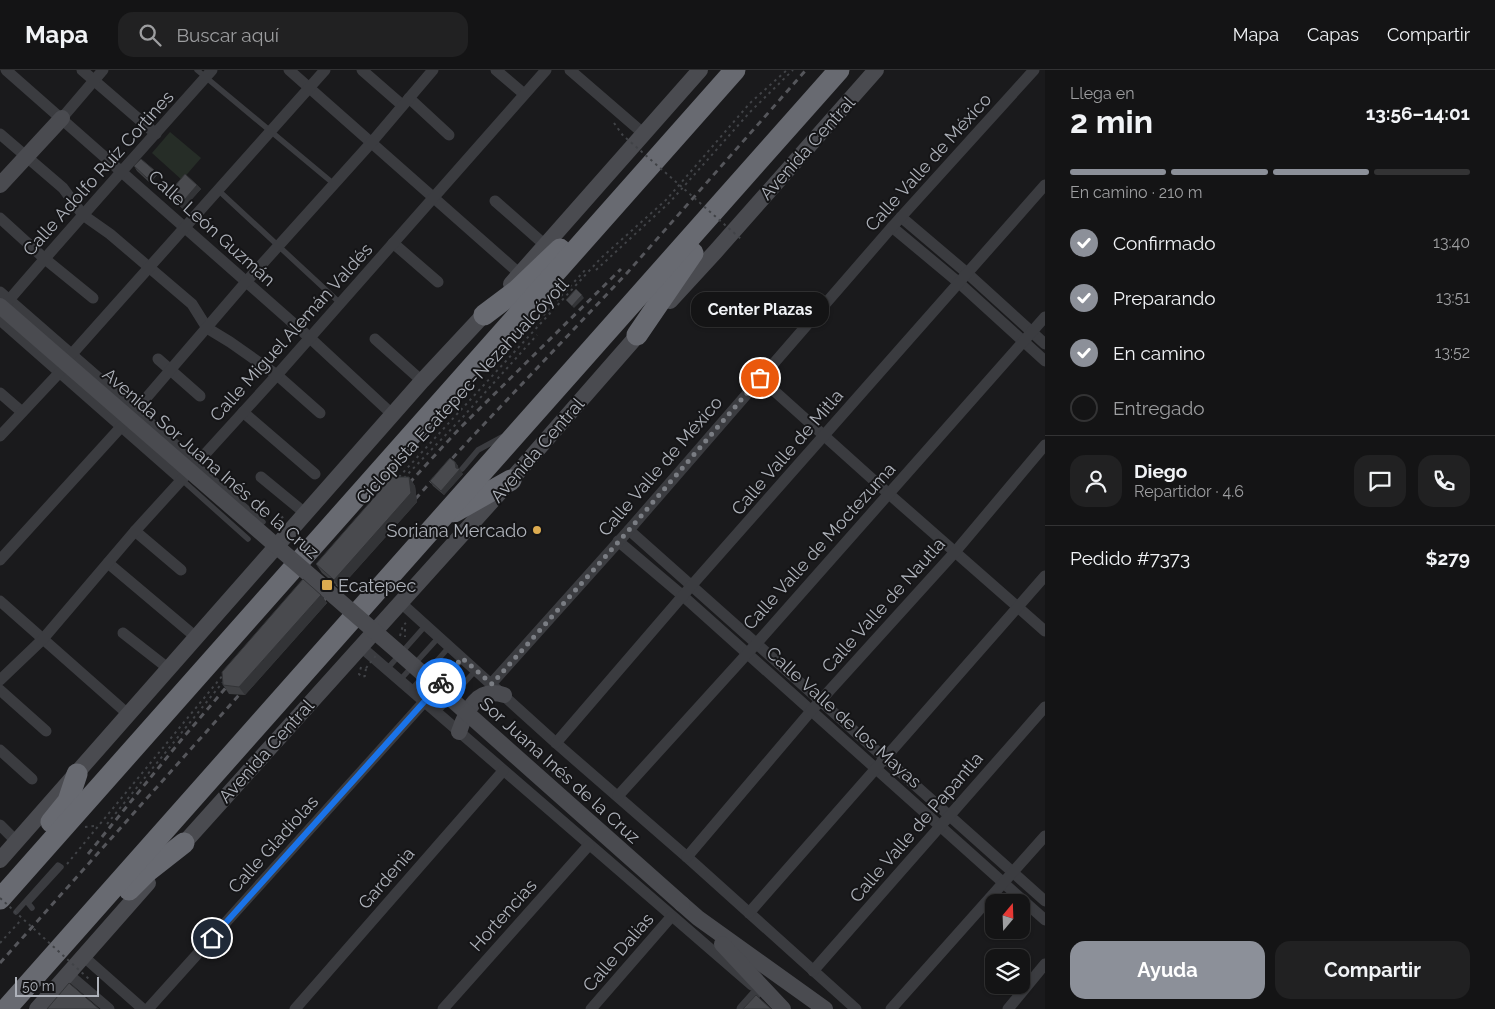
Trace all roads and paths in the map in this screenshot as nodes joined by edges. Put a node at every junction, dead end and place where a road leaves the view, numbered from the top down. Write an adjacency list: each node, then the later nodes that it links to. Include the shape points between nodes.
1 (6, 70): 25 (street, Calle León Guzmán)
2 (82, 70): 21 (street)
3 (104, 70): 21 (street)
4 (289, 70): 22 (street)
5 (325, 70): 22 (street)
6 (362, 70): 24 (street)
7 (433, 70): 24 (street)
8 (496, 70): 23 (street)
9 (546, 70): 23 (street, Calle Miguel Alemán Valdés)
10 (570, 70): 30 (street)
11 (700, 70): 30 (main road)
12 (735, 70): 43 (highway)
13 (787, 70): 101 (path, Ciclopista Ecatepec-Nezahualcóyotl, via 750,104 667,199 601,258)
14 (793, 70): 55 (path, via 750,112 670,202)
15 (839, 70): 35 (highway, Avenida Central)
16 (876, 70): 71 (main road, Avenida Central)
17 (1034, 70): 44 (street, Calle Valle de México)
18 (1040, 70): 20 (street)
19 (205, 73): 27 (lane); 29 (street, Calle Adolfo Ruíz Cortines)
20 (1045, 75)
21 (94, 81): 25 (street); 29 (street)
22 (310, 88): 27 (street); 32 (street)
23 (524, 94): 40 (street, Calle Miguel Alemán Valdés)
24 (405, 102): 31 (street); 32 (street)
25 (62, 118): 33 (main road); 34 (street, Calle León Guzmán)
26 (615, 126): 48 (path, bridge)
27 (270, 132): 36 (lane); 39 (street)
28 (0, 134): 33 (street)
29 (156, 134): 34 (street, Calle Adolfo Ruíz Cortines)
30 (644, 134): 50 (main road)
31 (449, 135)
32 (371, 143): 36 (street); 40 (street)
33 (26, 157): 37 (main road); 42 (street, via 63,188)
34 (123, 172): 42 (street, Calle Adolfo Ruíz Cortines); 47 (street, Calle León Guzmán)
35 (740, 182): 71 (highway); 91 (highway, Avenida Central)
36 (334, 184): 51 (street)
37 (0, 185)
38 (1045, 185): 56 (street, Calle Valle de Mitla)
39 (218, 190): 47 (street); 51 (lane)
40 (433, 198): 49 (street, Calle Miguel Alemán Valdés); 57 (street)
41 (495, 201): 50 (street)
42 (83, 215): 52 (street, Calle Adolfo Ruíz Cortines); 53 (street)
43 (605, 217): 65 (highway, via 563,247 516,292); 175 (highway)
44 (901, 217): 46 (street, Calle Valle de México); 56 (street)
45 (0, 218): 52 (street)
46 (892, 226): 59 (street); 82 (street, Calle Valle de México)
47 (185, 227): 53 (street); 60 (street, Calle León Guzmán)
48 (741, 238)
49 (393, 243): 58 (street); 64 (street, Calle Miguel Alemán Valdés)
50 (545, 245): 57 (main road)
51 (278, 247): 60 (street); 64 (lane)
52 (45, 259): 62 (street); 63 (street, Calle Adolfo Ruíz Cortines)
53 (149, 266): 69 (street, via 192,304); 76 (street)
54 (587, 268): 68 (path)
55 (596, 270)
56 (967, 273): 59 (street, Calle Valle de Mitla); 70 (street)
57 (520, 274): 65 (main road)
58 (438, 282)
59 (958, 282): 74 (street); 93 (street, Calle Valle de Mitla)
60 (245, 283): 69 (street); 72 (street, Calle León Guzmán)
61 (0, 292): 63 (street, Avenida Sor Juana Inés de la Cruz)
62 (93, 298)
63 (5, 303): 76 (street, Avenida Sor Juana Inés de la Cruz); 130 (main road, Avenida Sor Juana Inés de la Cruz, bridge)
64 (340, 303): 72 (street, Calle Miguel Alemán Valdés)
65 (484, 315): 83 (main road)
66 (1045, 317): 70 (street, Calle Valle de Moctezuma)
67 (0, 320): 80 (street, Avenida Sor Juana Inés de la Cruz)
68 (539, 320)
69 (207, 328): 79 (street); 81 (street)
70 (1032, 332): 74 (street, Calle Valle de Moctezuma); 75 (street)
71 (637, 336): 102 (main road, Avenida Central)
72 (310, 338): 81 (street, Calle Miguel Alemán Valdés); 90 (street, Calle León Guzmán)
73 (375, 339): 83 (street)
74 (1023, 341): 78 (street); 103 (street, Calle Valle de Moctezuma)
75 (1045, 344)
76 (71, 355): 86 (street, Avenida Sor Juana Inés de la Cruz)
77 (158, 359): 79 (street)
78 (1045, 361)
79 (170, 370): 85 (street); 86 (street)
80 (59, 373): 87 (street); 92 (street, Avenida Sor Juana Inés de la Cruz)
81 (278, 376): 88 (street, Calle Miguel Alemán Valdés); 89 (street)
82 (760, 378): 93 (street); 107 (street, Calle Valle de México)
83 (422, 381): 90 (main road)
84 (0, 393): 87 (street)
85 (200, 396)
86 (135, 411): 96 (street, Avenida Sor Juana Inés de la Cruz)
87 (22, 412): 94 (street)
88 (244, 412): 96 (street, Calle Miguel Alemán Valdés); 98 (street)
89 (320, 413)
90 (393, 415): 104 (main road)
91 (525, 424): 97 (lane, via 478,450); 105 (highway, Avenida Central)
92 (121, 427): 100 (street, Avenida Sor Juana Inés de la Cruz); 112 (street)
93 (826, 435): 103 (street); 116 (street, Calle Valle de Mitla)
94 (0, 436)
95 (1045, 444): 111 (street, Calle Valle de Nautla)
96 (196, 463): 100 (street, Calle Miguel Alemán Valdés); 106 (lane, Avenida Sor Juana Inés de la Cruz)
97 (462, 469)
98 (315, 474)
99 (261, 477): 104 (street)
100 (181, 479): 108 (street, Calle Miguel Alemán Valdés); 109 (lane, Avenida Sor Juana Inés de la Cruz)
101 (398, 479)
102 (511, 480): 105 (highway); 119 (main road, Avenida Central)
103 (889, 494): 111 (street); 131 (street, Calle Valle de Moctezuma)
104 (306, 514): 126 (main road)
105 (439, 521): 185 (highway, Avenida Central)
106 (263, 522)
107 (629, 530): 110 (street, Calle Valle de México); 116 (street, Calle Valle de los Mayas)
108 (136, 531): 113 (street, Calle Miguel Alemán Valdés); 114 (street)
109 (248, 538)
110 (618, 541): 117 (street, Calle Valle de los Mayas); 144 (street, Calle Valle de México)
111 (955, 552): 120 (street); 148 (street, Calle Valle de Nautla)
112 (0, 560)
113 (112, 567): 126 (street); 129 (street, Calle Miguel Alemán Valdés)
114 (181, 570)
115 (1045, 576): 120 (street)
116 (692, 585): 117 (street, Calle Valle de Mitla); 131 (street, Calle Valle de los Mayas)
117 (683, 596): 135 (street, Calle Valle de los Mayas); 156 (street, Calle Valle de Mitla)
118 (0, 601): 129 (street)
119 (400, 602): 122 (street); 132 (main road, Avenida Central)
120 (1018, 607): 124 (street); 158 (street)
121 (411, 625): 130 (path, via 407,622 403,625)
122 (426, 625): 127 (street); 138 (lane)
123 (404, 630): 128 (path, via 404,636)
124 (1045, 631)
125 (123, 633): 139 (street)
126 (190, 633): 139 (main road)
127 (439, 637): 133 (street); 143 (lane)
128 (409, 638)
129 (43, 639): 142 (street, Calle Miguel Alemán Valdés); 153 (street)
130 (398, 643): 182 (main road, Sor Juana Inés de la Cruz, bridge)
131 (756, 644): 135 (street, Calle Valle de Moctezuma); 148 (street, Calle Valle de los Mayas)
132 (360, 646): 138 (street); 169 (main road, Avenida Central)
133 (450, 646): 136 (street); 146 (lane)
134 (379, 652): 137 (path, bridge, via 366,668 365,676 359,674 364,664)
135 (747, 654): 151 (street, Calle Valle de los Mayas); 163 (street, Calle Valle de Moctezuma)
136 (462, 658): 141 (street); 149 (lane)
137 (373, 667)
138 (387, 669): 143 (street)
139 (169, 670): 153 (main road)
140 (227, 670): 171 (path)
141 (476, 670): 144 (street); 152 (lane)
142 (0, 680)
143 (400, 680): 146 (street)
144 (492, 684): 147 (street)
145 (0, 690): 154 (street)
146 (411, 690): 149 (street)
147 (504, 695): 155 (main road, via 484,694 474,702); 156 (street)
148 (821, 701): 151 (street, Calle Valle de Nautla); 158 (street, Calle Valle de los Mayas)
149 (424, 702): 152 (street); 197 (street, Calle Gladiolas)
150 (1045, 707): 164 (street, Calle Valle de Papantla)
151 (811, 711): 159 (street, Calle Valle de los Mayas); 172 (street, Calle Valle de Nautla)
152 (437, 713): 155 (street)
153 (129, 715): 161 (main road)
154 (46, 732)
155 (459, 732): 160 (street)
156 (556, 743): 163 (street)
157 (0, 750): 162 (street)
158 (885, 758): 159 (street); 164 (street, Calle Valle de los Mayas)
159 (875, 769): 166 (street, Calle Valle de los Mayas); 180 (street)
160 (503, 771): 170 (street); 198 (street, Gardenia)
161 (76, 774): 168 (main road); 175 (highway, via 68,801 24,857)
162 (32, 779)
163 (618, 796): 172 (street)
164 (949, 815): 166 (street, Calle Valle de Papantla); 174 (street, Calle Valle de los Mayas)
165 (0, 825): 168 (street)
166 (939, 826): 176 (street, Calle Valle de los Mayas); 189 (street, Calle Valle de Papantla)
167 (1045, 836): 174 (street)
168 (17, 842): 173 (main road)
169 (184, 843): 185 (highway, via 147,872 111,908); 187 (main road, Avenida Central)
170 (589, 845): 181 (street); 199 (street, Hortencias)
171 (74, 856)
172 (687, 857): 180 (street)
173 (0, 860)
174 (1013, 873): 176 (street); 177 (street, Calle Valle de los Mayas)
175 (15, 882): 178 (highway)
176 (1003, 883): 183 (street, Calle Valle de los Mayas); 205 (street)
177 (1045, 901)
178 (5, 903): 179 (lane, via 58,865 61,867); 191 (path, bridge)
179 (30, 905)
180 (749, 913): 189 (street)
181 (671, 917): 192 (street); 200 (street, Calle Dalias)
182 (698, 918): 202 (main road, Sor Juana Inés de la Cruz); 203 (main road, Sor Juana Inés de la Cruz)
183 (1045, 920)
184 (15, 927): 186 (path)
185 (77, 929): 193 (highway, Avenida Central)
186 (0, 943)
187 (83, 956): 190 (main road, Avenida Central); 196 (street)
188 (1045, 964): 206 (street)
189 (813, 970): 204 (street)
190 (68, 974): 194 (main road, Avenida Central); 195 (street)
191 (90, 980)
192 (758, 991): 201 (street); 202 (street)
193 (6, 1009)
194 (37, 1009)
195 (109, 1009)
196 (143, 1009)
197 (148, 1009)
198 (295, 1009)
199 (442, 1009)
200 (591, 1009)
201 (742, 1009)
202 (782, 1009)
203 (825, 1009)
204 (856, 1009)
205 (891, 1009)
206 (1008, 1009)

